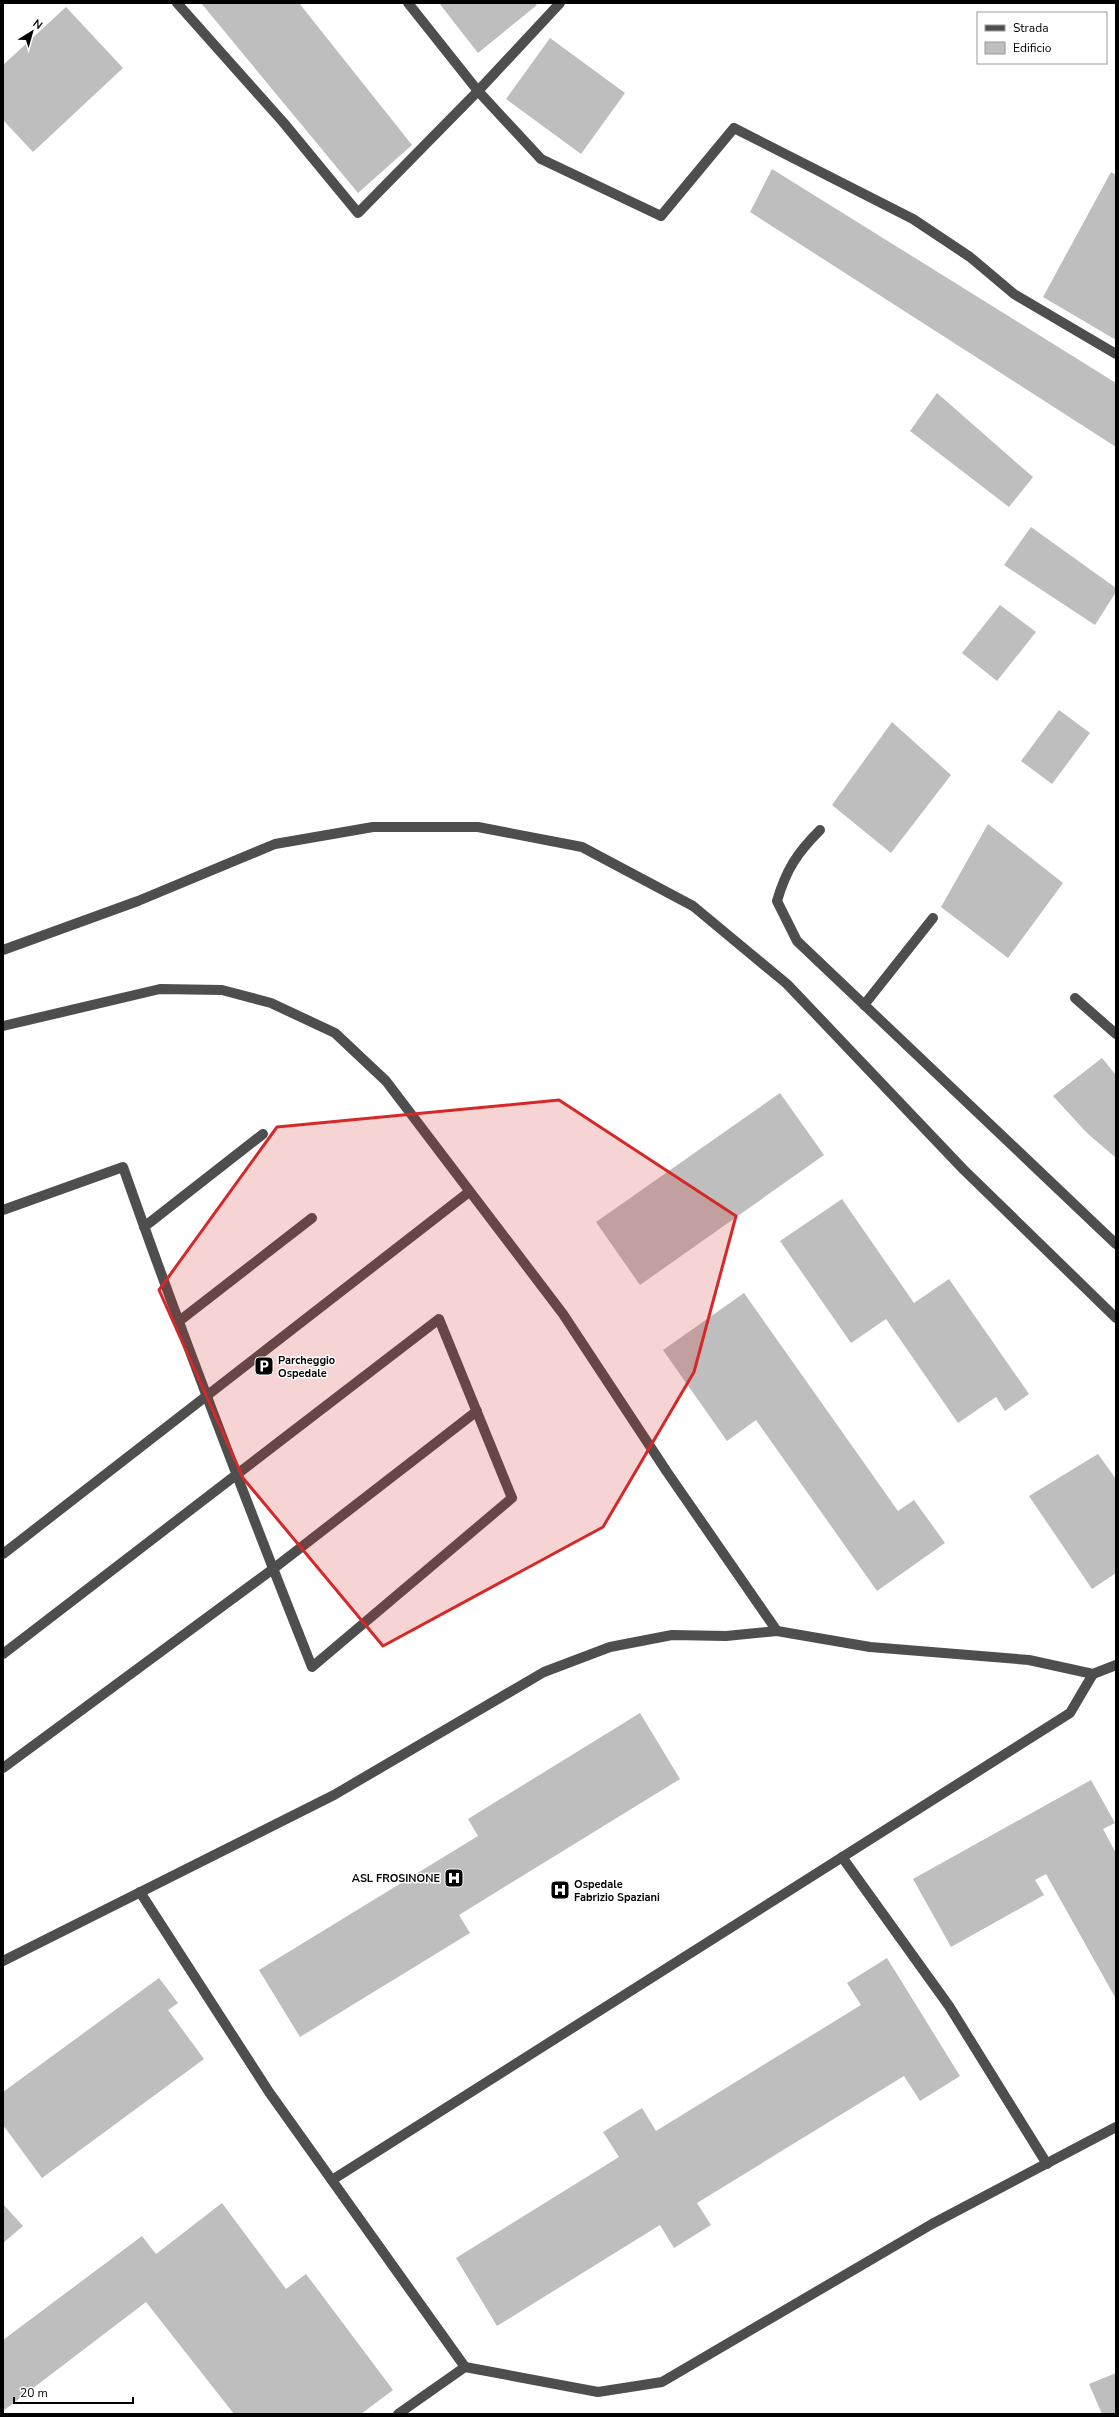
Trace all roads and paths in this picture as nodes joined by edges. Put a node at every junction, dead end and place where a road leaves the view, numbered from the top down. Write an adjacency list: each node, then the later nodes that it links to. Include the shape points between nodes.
1 (177, 3): 4 (street, via 283,122 358,213)
2 (408, 3): 4 (street)
3 (560, 3): 4 (street)
4 (478, 91): 5 (street, via 541,159 661,216 734,128 913,219 970,257 1014,294)
5 (1116, 354)
6 (820, 830): 10 (street, via 801,849 785,875 777,901 797,941)
7 (933, 918): 10 (street)
8 (3, 950): 19 (street, via 138,901 275,844 373,826 478,827 582,847 693,906 787,984 963,1169)
9 (1075, 998): 12 (street)
10 (864, 1005): 18 (street)
11 (3, 1026): 14 (street, via 160,988 222,990 271,1003 341,1039 386,1082)
12 (1116, 1034)
13 (262, 1134): 17 (street)
14 (469, 1192): 21 (street); 26 (street, via 563,1314 666,1472)
15 (3, 1210): 17 (street, via 123,1167)
16 (312, 1218): 20 (street)
17 (144, 1228): 20 (street)
18 (1116, 1244)
19 (1116, 1318)
20 (178, 1322): 21 (street)
21 (205, 1396): 23 (street); 24 (street)
22 (477, 1411): 23 (street, via 439,1319); 25 (street); 25 (street, via 512,1498 312,1667)
23 (236, 1476): 25 (street); 27 (street)
24 (3, 1554)
25 (273, 1568): 30 (street)
26 (777, 1631): 29 (street, via 870,1647 1029,1660); 32 (street, via 726,1636 672,1635 610,1647 544,1672 334,1795)
27 (3, 1654)
28 (1116, 1665): 29 (street)
29 (1093, 1674): 31 (street, via 1070,1713)
30 (3, 1768)
31 (842, 1857): 35 (street, via 949,2006); 36 (street)
32 (140, 1892): 33 (street); 36 (street, via 269,2092)
33 (3, 1960)
34 (1116, 2127): 35 (street)
35 (1047, 2164): 37 (street, via 932,2224 662,2382 598,2392)
36 (332, 2180): 37 (street)
37 (465, 2367): 38 (street)
38 (398, 2414)

